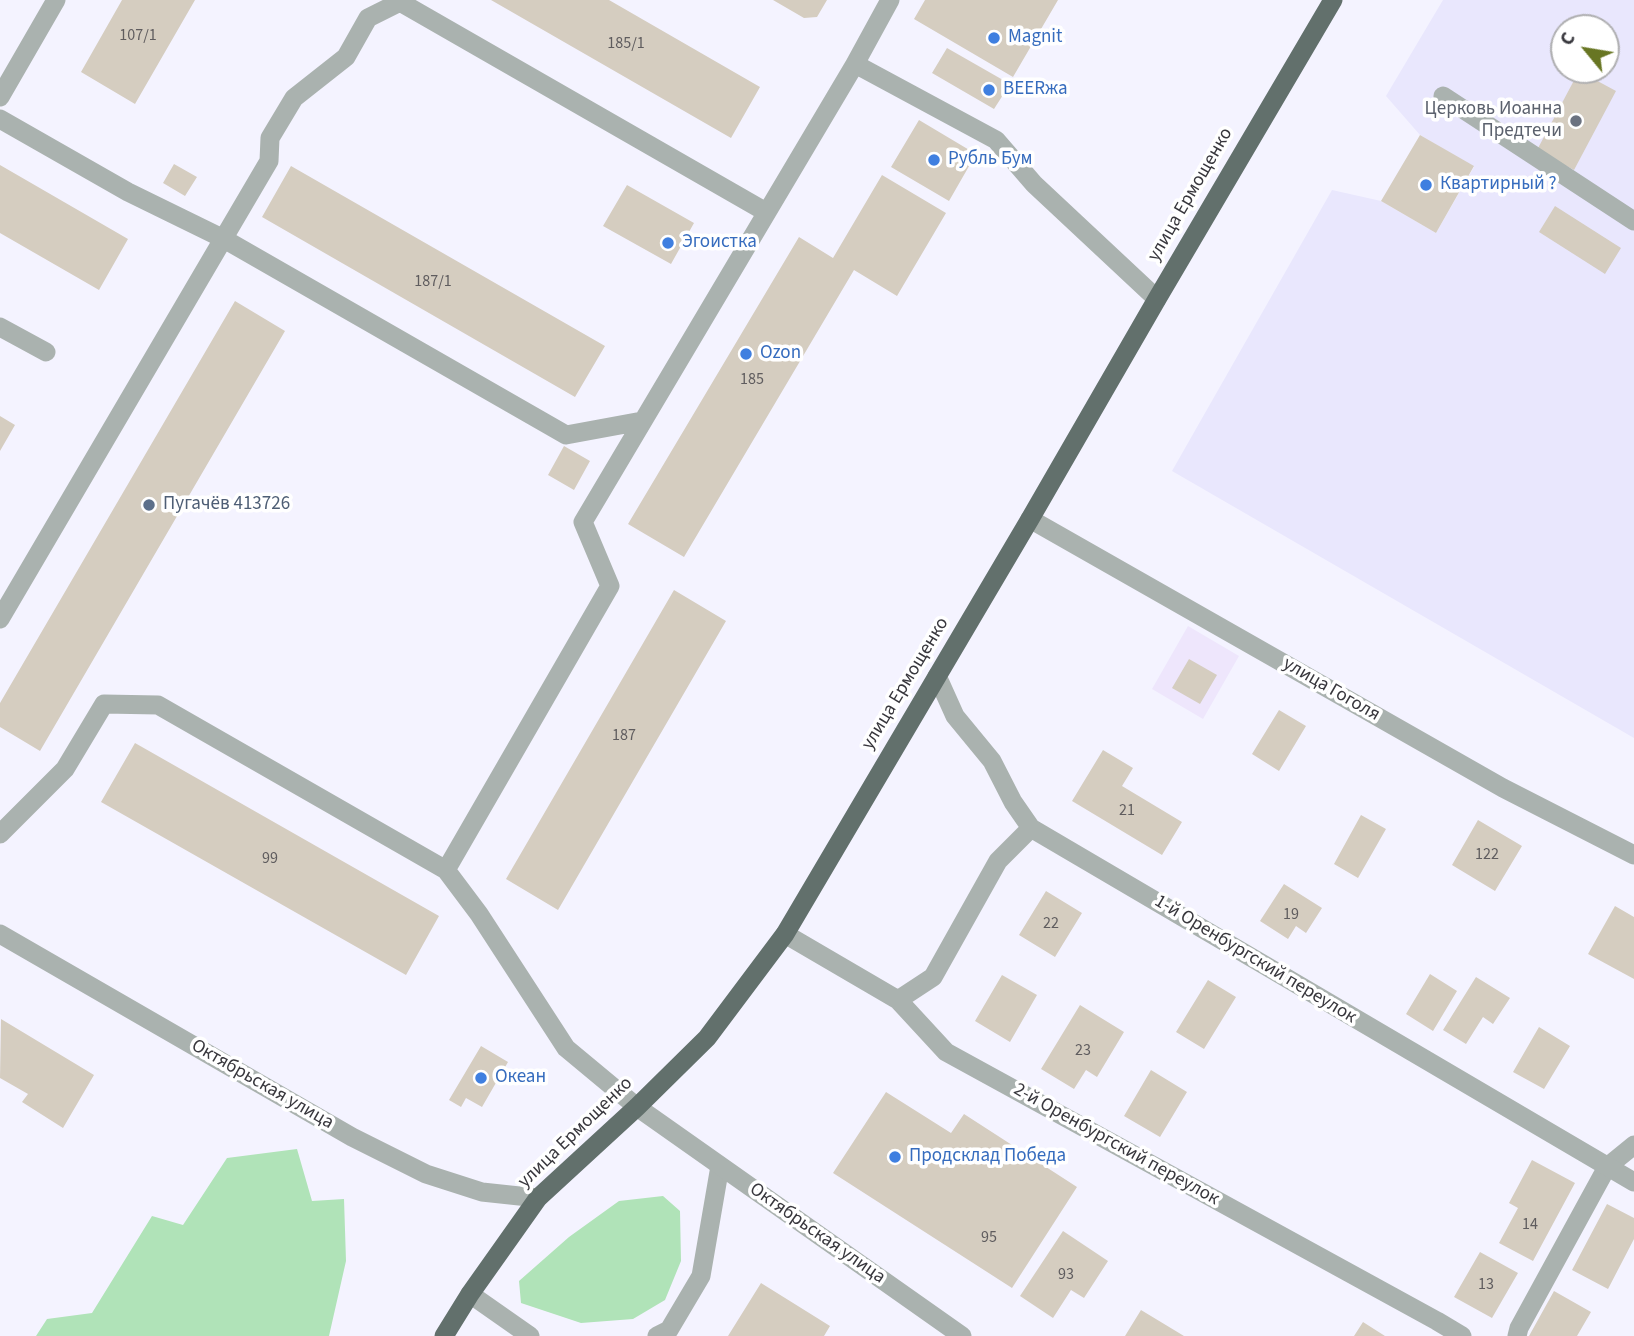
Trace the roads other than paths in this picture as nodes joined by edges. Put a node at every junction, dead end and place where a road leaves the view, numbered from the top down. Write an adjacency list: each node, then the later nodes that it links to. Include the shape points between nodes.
1 (56, 0): 6 (street)
2 (890, 0): 4 (street)
3 (1333, 0): 11 (highway, улица Ермощенко)
4 (855, 64): 8 (street); 11 (street, via 996,140 1034,184)
5 (1443, 96): 9 (street)
6 (0, 97)
7 (0, 119): 10 (street, via 128,192)
8 (766, 212): 10 (street, via 400,2 368,19 345,57 294,98 270,138 268,161); 14 (street)
9 (1634, 221)
10 (224, 239): 14 (street, via 566,435); 16 (street)
11 (1157, 299): 15 (highway, улица Ермощенко)
12 (0, 327): 13 (street)
13 (46, 352)
14 (642, 421): 21 (street, via 583,522 610,586)
15 (1030, 519): 17 (highway, улица Ермощенко); 20 (street, улица Гоголя, via 1503,788)
16 (0, 619)
17 (937, 676): 18 (street, 1-й Оренбургский переулок, via 955,716 992,761); 23 (highway, улица Ермощенко)
18 (1031, 828): 24 (street, via 998,861 933,977); 28 (street, 1-й Оренбургский переулок)
19 (0, 834): 21 (street, via 65,769 104,704 158,705)
20 (1634, 855)
21 (446, 870): 25 (street, Октябрьская улица, via 566,1048)
22 (0, 934): 30 (street, Октябрьская улица, via 352,1137 426,1174 482,1192)
23 (785, 934): 24 (street, 2-й Оренбургский переулок); 25 (highway, улица Ермощенко, via 707,1038)
24 (898, 1000): 36 (street, 2-й Оренбургский переулок, via 946,1052)
25 (637, 1107): 27 (street, Октябрьская улица); 30 (highway, улица Ермощенко)
26 (1634, 1145): 28 (street)
27 (720, 1166): 34 (street, via 701,1276 669,1330); 35 (street, Октябрьская улица)
28 (1607, 1167): 29 (street, 1-й Оренбургский переулок); 37 (street)
29 (1634, 1182)
30 (538, 1198): 31 (highway, улица Ермощенко)
31 (470, 1294): 32 (highway, улица Ермощенко); 33 (street)
32 (444, 1336)
33 (530, 1336)
34 (657, 1336)
35 (962, 1336)
36 (1462, 1336)
37 (1517, 1336)

